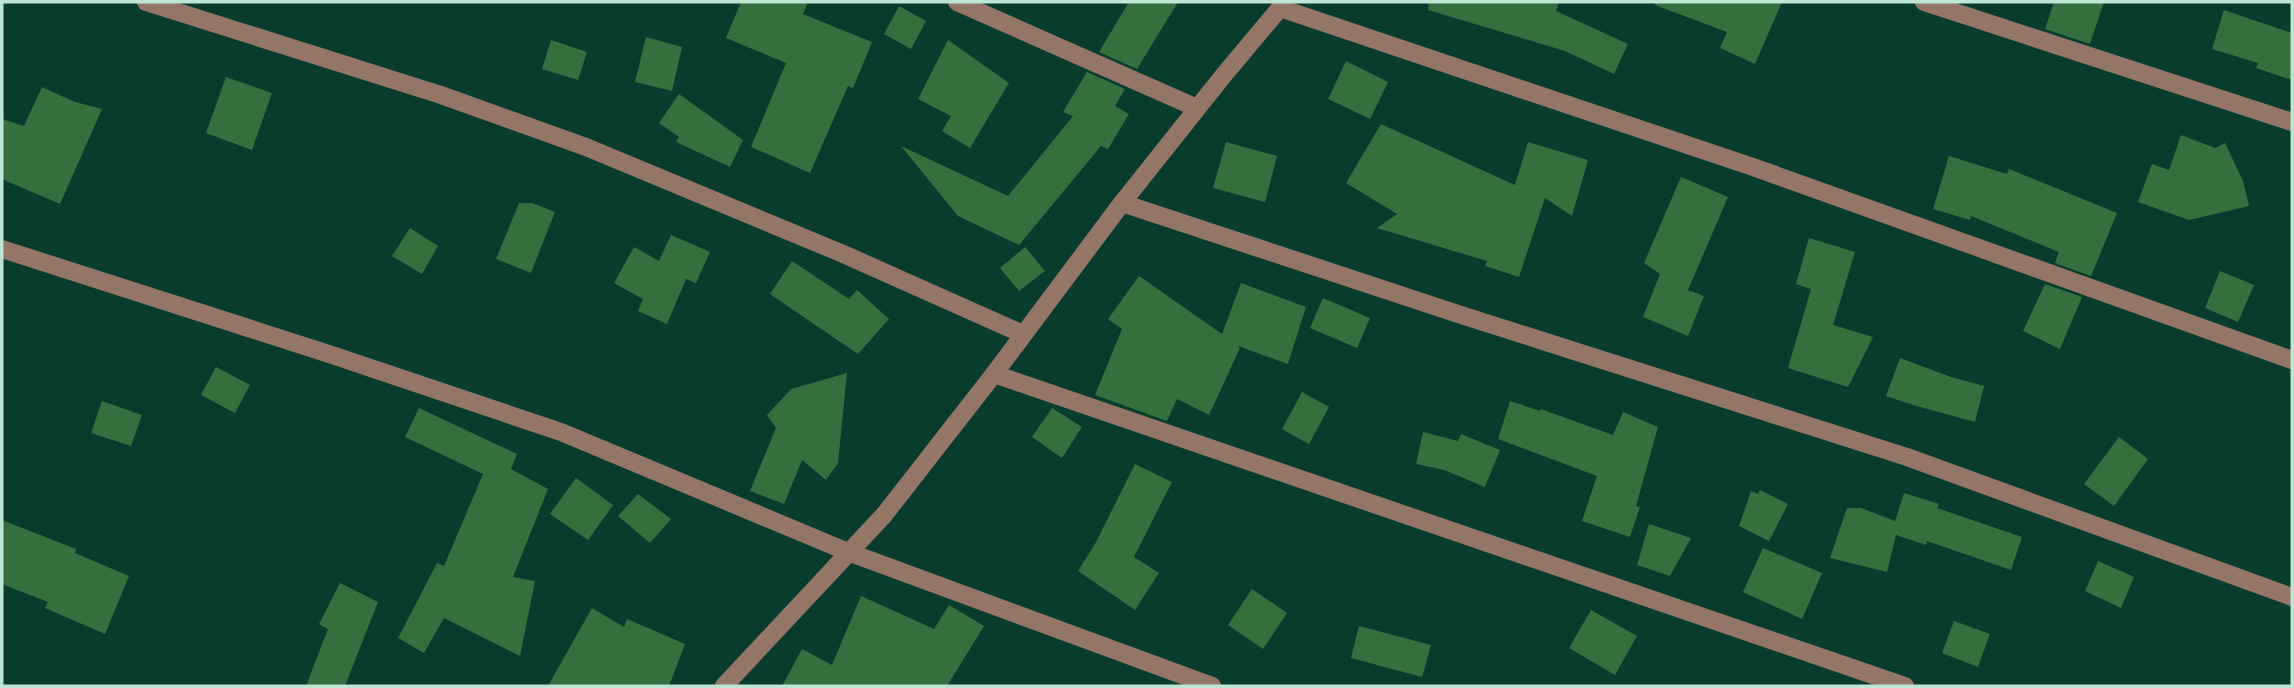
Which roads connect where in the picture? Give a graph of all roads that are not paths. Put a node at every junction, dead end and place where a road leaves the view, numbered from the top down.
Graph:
1 (146, 2) edge
2 (957, 2) edge
3 (1924, 2) edge
4 (1283, 5) edge
5 (1197, 108) junction
6 (2292, 122) edge
7 (1122, 203) junction
8 (2, 249) edge
9 (1023, 334) junction
10 (2292, 360) edge
11 (994, 374) junction
12 (848, 552) junction
13 (2292, 597) edge
14 (724, 686) edge
15 (1212, 686) edge
16 (1905, 686) edge

1 - 9 street
2 - 5 street
3 - 6 street
4 - 5 street
4 - 10 street
5 - 7 street
7 - 9 street
7 - 13 street
8 - 12 street
9 - 11 street
11 - 12 street
11 - 16 street
12 - 14 street
12 - 15 street

